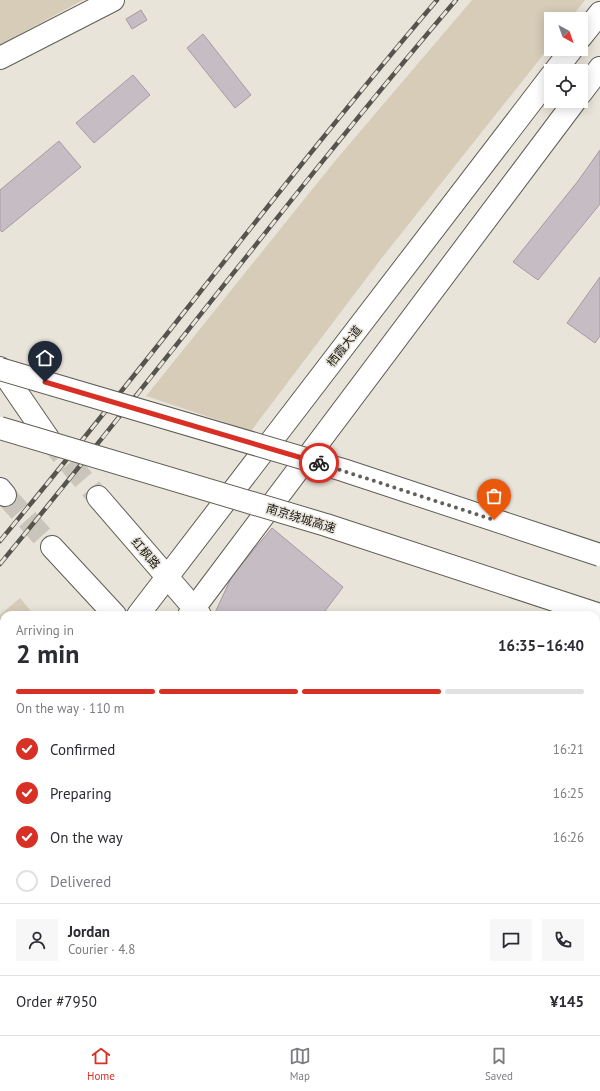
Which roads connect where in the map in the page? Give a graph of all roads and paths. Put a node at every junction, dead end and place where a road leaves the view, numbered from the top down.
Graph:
1 (113, 0) edge
2 (600, 13) edge
3 (588, 28) edge
4 (567, 56) edge
5 (0, 58) edge
6 (560, 64) edge
7 (600, 68) edge
8 (588, 84) edge
9 (544, 85) edge
10 (570, 108) edge
11 (0, 368) edge
12 (0, 428) edge
13 (48, 438) tunnel mouth
14 (98, 497) tunnel mouth
15 (52, 547) tunnel mouth
16 (600, 555) edge
17 (166, 577) junction
18 (111, 611) edge
19 (141, 611) edge
20 (192, 611) edge
21 (195, 611) edge
22 (588, 611) edge

1 - 5 main road
2 - 3 main road
4 - 6 main road
7 - 8 main road
9 - 17 main road, 栖霞大道
10 - 21 main road
11 - 13 main road
11 - 16 main road, bridge
12 - 22 main road, 南京绕城高速, bridge
14 - 17 main road, 红枫路
15 - 18 main road
17 - 19 main road, 栖霞大道
17 - 20 main road, 红枫路

